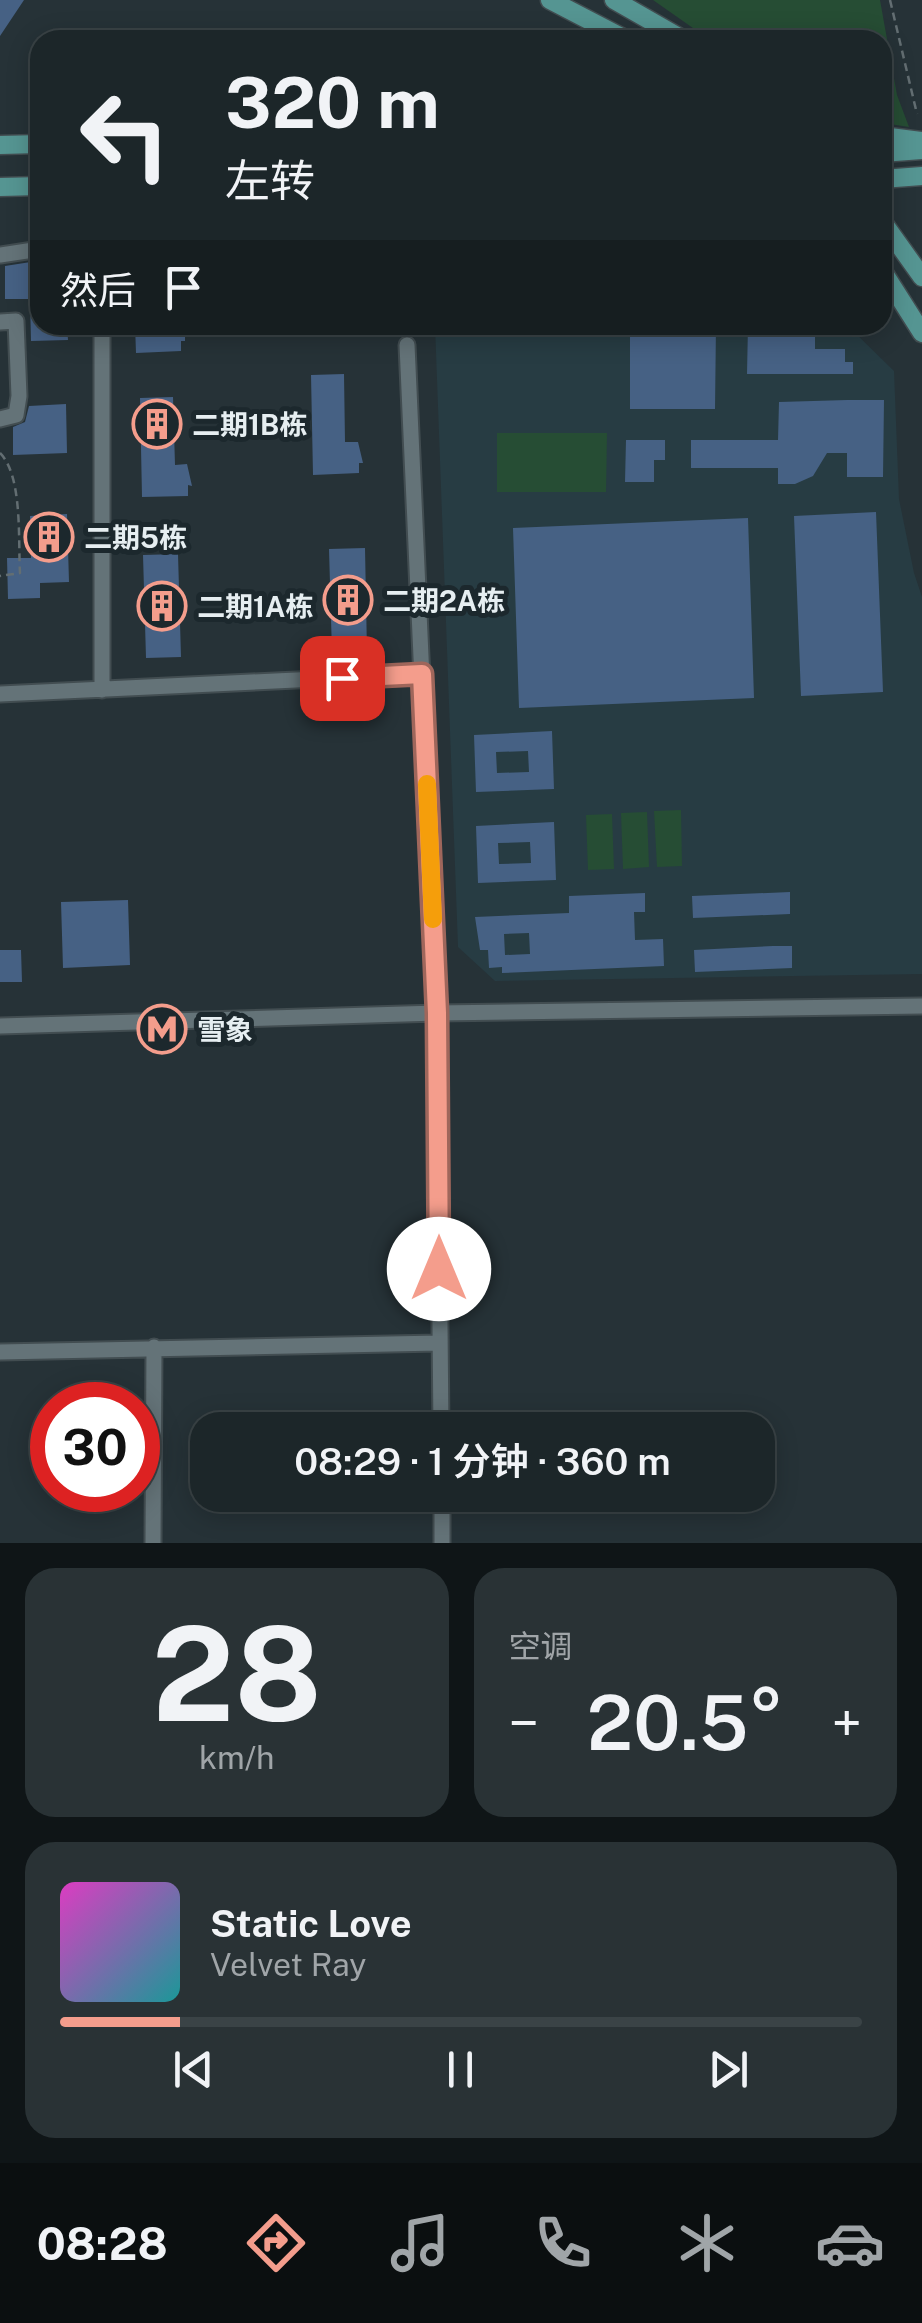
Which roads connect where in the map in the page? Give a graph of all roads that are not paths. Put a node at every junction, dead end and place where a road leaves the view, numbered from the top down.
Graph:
1 (550, 0) edge
2 (614, 0) edge
3 (584, 17) junction
4 (598, 30) edge
5 (608, 30) edge
6 (666, 30) edge
7 (892, 137) edge
8 (922, 141) edge
9 (30, 143) edge
10 (0, 145) edge
11 (922, 150) edge
12 (892, 153) edge
13 (922, 176) edge
14 (892, 178) edge
15 (30, 186) edge
16 (0, 187) edge
17 (892, 235) edge
18 (30, 250) edge
19 (0, 255) edge
20 (922, 277) edge
21 (892, 284) edge
22 (0, 322) edge
23 (922, 333) edge
24 (102, 335) edge
25 (407, 345) dead end
26 (18, 359) junction
27 (0, 360) edge
28 (19, 388) junction
29 (0, 389) edge
30 (0, 418) edge
31 (422, 674) junction
32 (102, 690) junction
33 (0, 694) edge
34 (922, 1006) edge
35 (437, 1013) junction
36 (0, 1026) edge
37 (440, 1342) junction
38 (154, 1347) junction
39 (0, 1352) edge
40 (441, 1412) edge
41 (442, 1512) edge
42 (153, 1543) edge
43 (442, 1543) edge

1 - 3 main road
2 - 6 main road
3 - 4 main road
3 - 5 main road
7 - 8 main road
9 - 10 main road
11 - 12 main road
13 - 14 main road
15 - 16 main road
17 - 20 main road
18 - 19 street
21 - 23 main road
22 - 26 street
24 - 32 street
25 - 31 street
26 - 27 street
26 - 28 street
28 - 29 street
28 - 30 street
31 - 32 street
31 - 35 street
32 - 33 street
34 - 35 street
35 - 36 street
35 - 37 street
37 - 38 street
37 - 40 street
38 - 39 street
38 - 42 street
41 - 43 street

